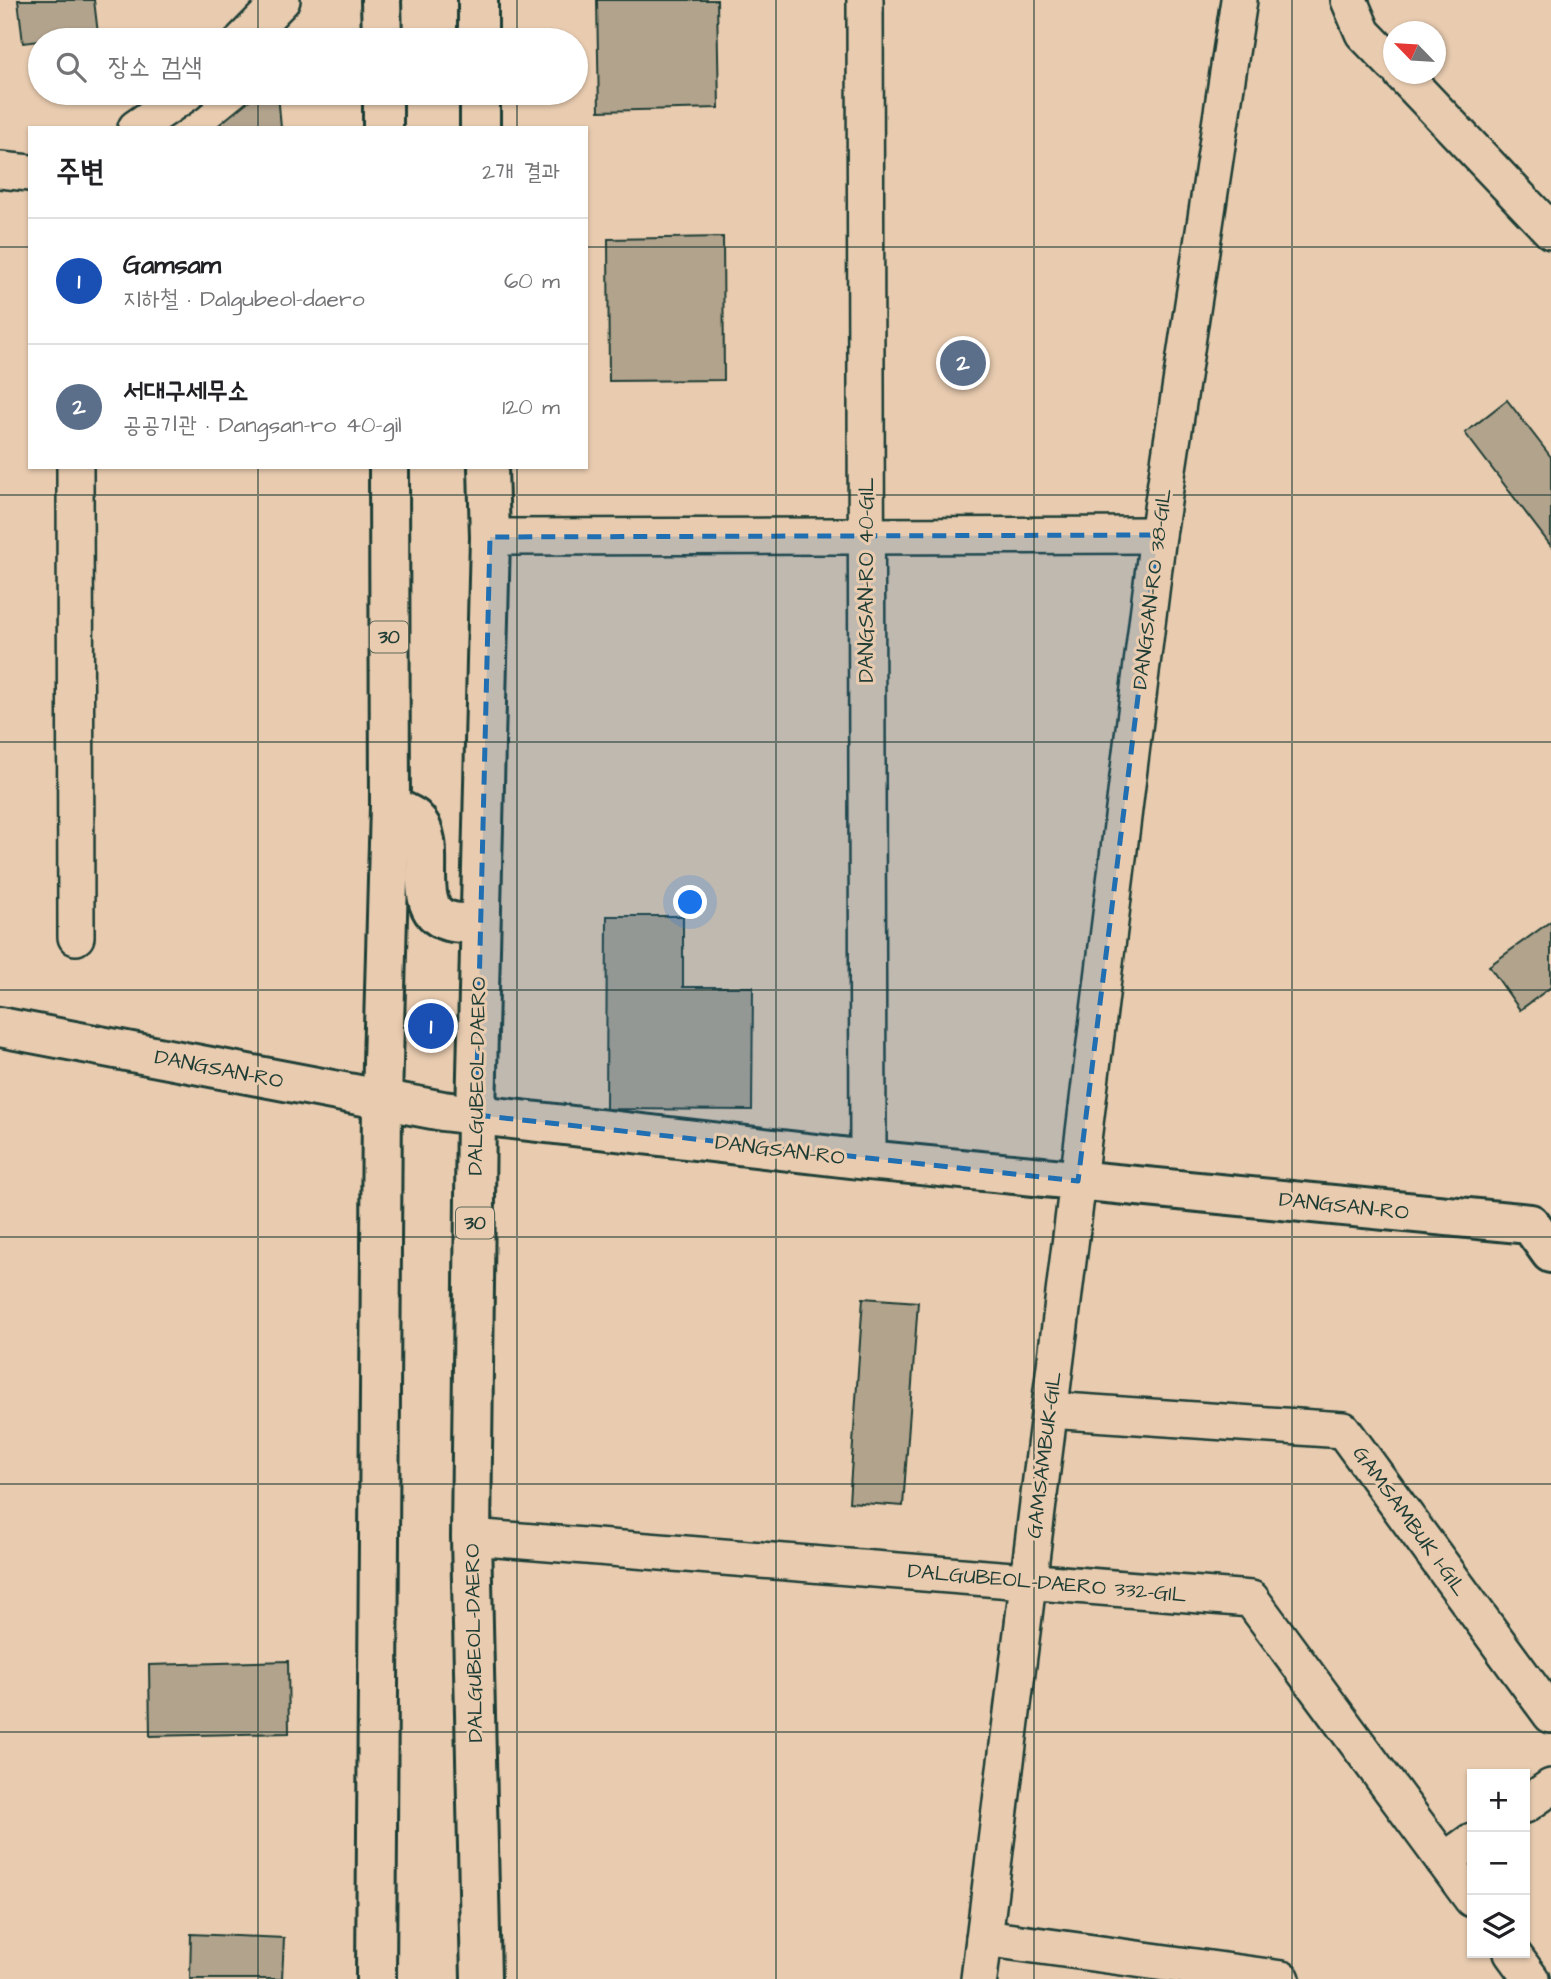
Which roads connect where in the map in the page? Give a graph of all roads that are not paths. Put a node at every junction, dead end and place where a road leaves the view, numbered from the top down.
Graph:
1 (282, 0) edge
2 (381, 0) edge
3 (478, 0) edge
4 (865, 0) edge
5 (1239, 0) edge
6 (1349, 0) edge
7 (255, 28) edge
8 (382, 28) edge
9 (478, 28) edge
10 (1383, 54) edge
11 (1412, 84) edge
12 (170, 105) edge
13 (383, 105) edge
14 (480, 105) edge
15 (139, 126) edge
16 (383, 126) edge
17 (480, 126) edge
18 (0, 170) edge
19 (28, 173) edge
20 (1549, 226) edge
21 (75, 469) edge
22 (389, 469) edge
23 (488, 469) edge
24 (866, 534) junction
25 (1158, 535) junction
26 (490, 537) junction
27 (390, 806) junction
28 (480, 922) junction
29 (76, 937) dead end
30 (0, 1027) edge
31 (382, 1100) junction
32 (476, 1115) junction
33 (868, 1160) junction
34 (1078, 1181) junction
35 (1544, 1229) edge
36 (1049, 1410) junction
37 (471, 1537) junction
38 (1028, 1581) junction
39 (1551, 1715) edge
40 (1551, 1787) edge
41 (1530, 1802) edge
42 (1467, 1845) edge
43 (1444, 1861) junction
44 (1469, 1895) edge
45 (984, 1938) junction
46 (1516, 1958) edge
47 (376, 1979) edge
48 (481, 1979) edge
49 (979, 1979) edge
50 (1282, 1979) edge
51 (1531, 1979) edge

1 - 7 street
2 - 8 main road
3 - 9 main road
4 - 24 street, DANGSAN-RO 40-GIL
5 - 25 street, DANGSAN-RO 38-GIL
6 - 10 street
11 - 20 street
12 - 15 street
13 - 16 main road
14 - 17 main road
18 - 19 street
21 - 29 street
22 - 27 main road, 30
23 - 26 main road, DALGUBEOL-DAERO / 30
24 - 25 street
24 - 26 street
24 - 33 street, DANGSAN-RO 40-GIL
25 - 34 street, DANGSAN-RO 38-GIL
26 - 28 main road, DALGUBEOL-DAERO / 30
27 - 28 main road
27 - 31 main road, 30
28 - 32 main road, DALGUBEOL-DAERO / 30
30 - 31 main road, DANGSAN-RO
31 - 32 main road, DANGSAN-RO
31 - 47 main road, 30
32 - 33 main road, DANGSAN-RO
32 - 37 main road, DALGUBEOL-DAERO / 30
33 - 34 main road, DANGSAN-RO
34 - 35 main road, DANGSAN-RO
34 - 36 street, GAMSAMBUK-GIL
36 - 38 street, GAMSAMBUK-GIL
36 - 39 street, GAMSAMBUK 1-GIL
37 - 38 street, DALGUBEOL-DAERO 332-GIL
37 - 48 main road, DALGUBEOL-DAERO / 30
38 - 43 street, DALGUBEOL-DAERO 332-GIL
38 - 45 street, GAMSAMBUK-GIL
40 - 41 street
42 - 43 street
43 - 44 street, DALGUBEOL-DAERO 332-GIL
45 - 49 street, GAMSAMBUK-GIL
45 - 50 street
46 - 51 street

